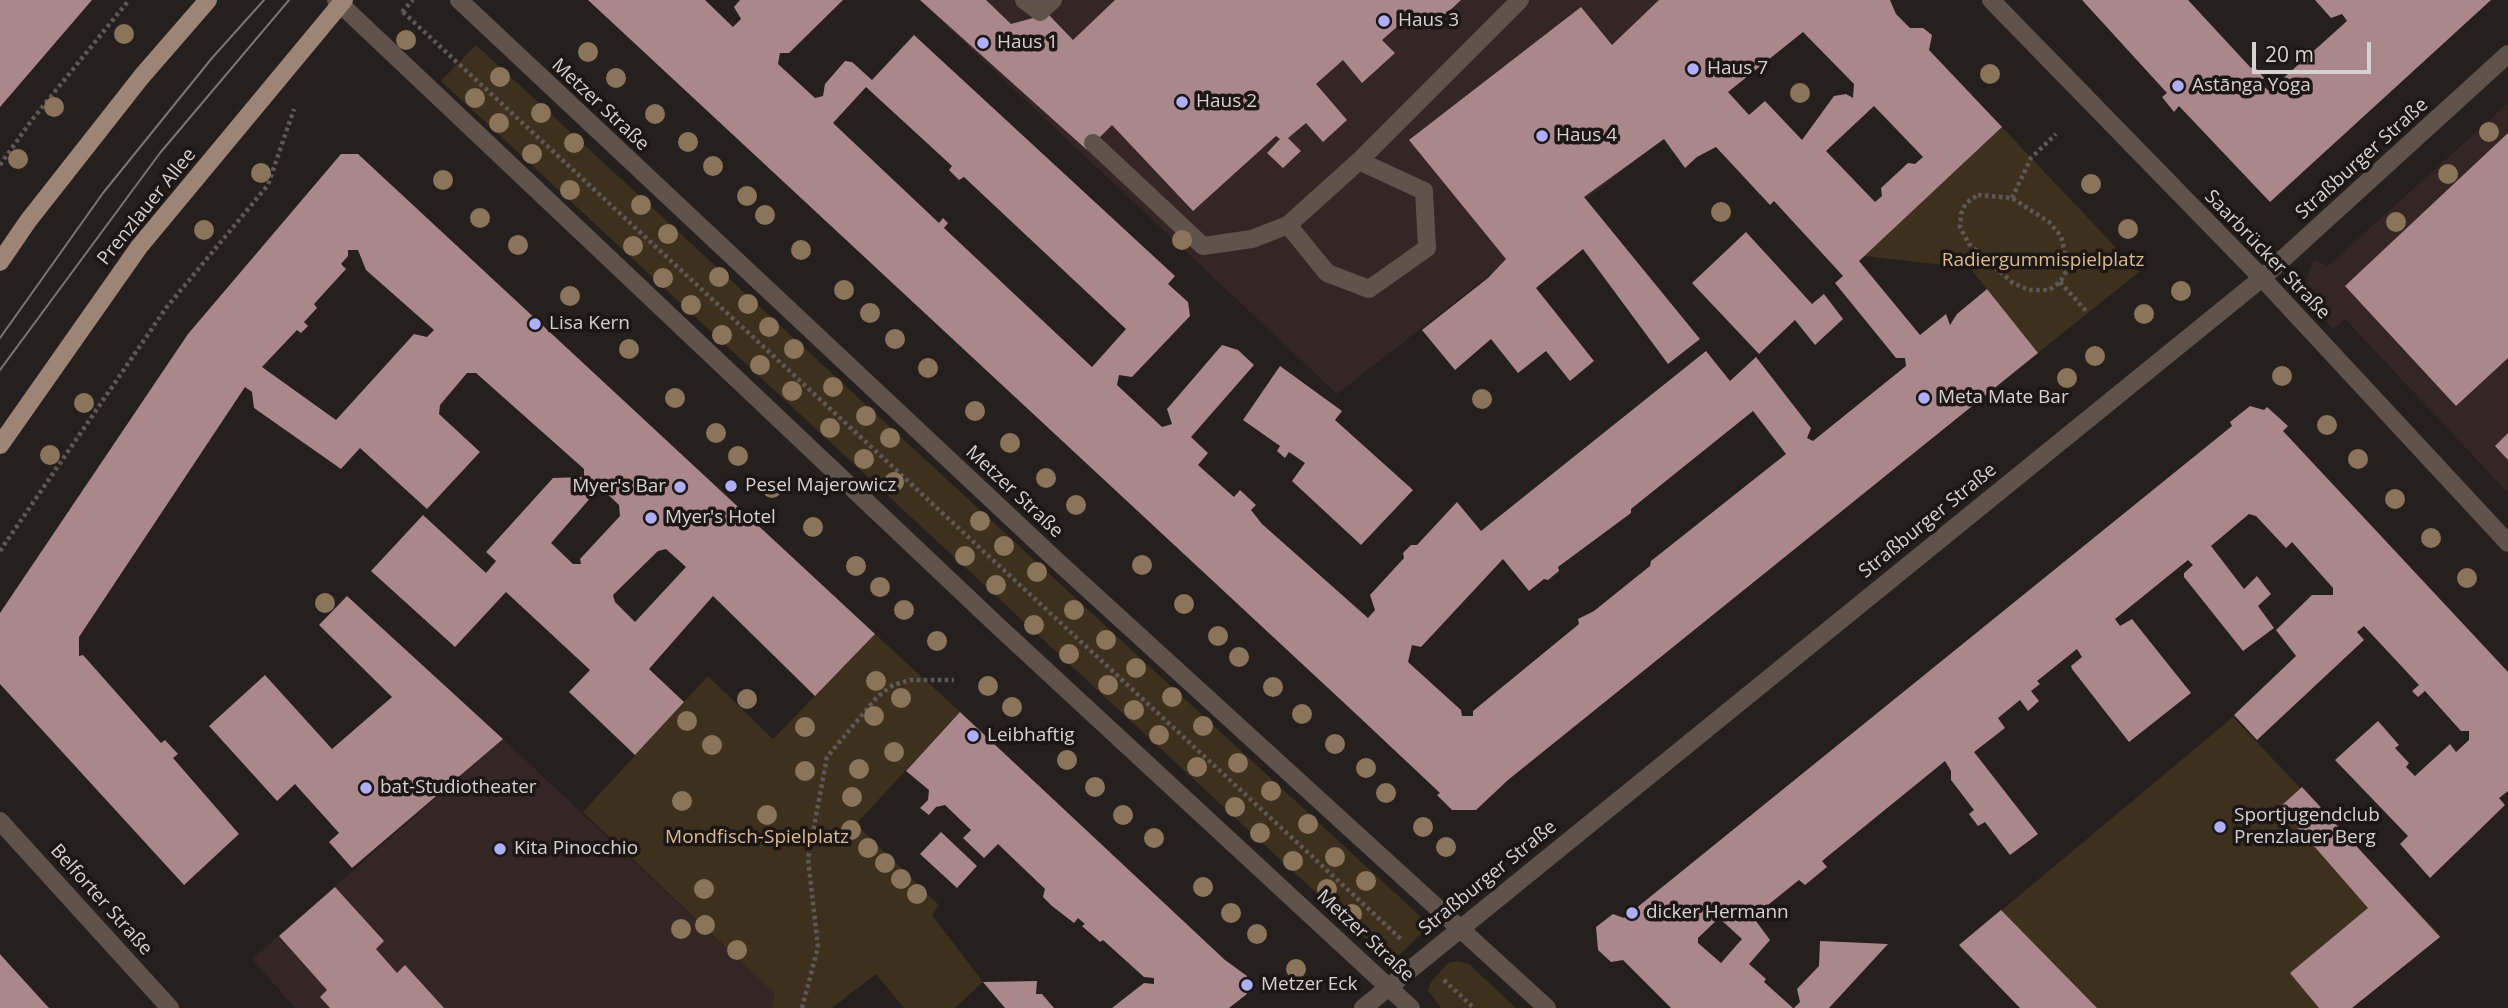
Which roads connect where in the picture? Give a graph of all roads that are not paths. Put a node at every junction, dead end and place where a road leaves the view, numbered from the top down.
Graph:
1 (208, 0) edge
2 (459, 0) edge
3 (1024, 0) edge
4 (1053, 0) edge
5 (1521, 0) edge
6 (1991, 0) edge
7 (340, 2) edge
8 (2508, 54) edge
9 (1093, 143) dead end
10 (1359, 161) junction
11 (1288, 225) junction
12 (0, 262) edge
13 (2262, 278) junction
14 (0, 446) edge
15 (2508, 543) edge
16 (0, 821) edge
17 (1460, 927) junction
18 (1389, 987) junction
19 (170, 1008) edge
20 (1363, 1008) edge
21 (1411, 1008) edge
22 (1547, 1008) edge

1 - 12 main road
2 - 17 street, Metzer Straße
3 - 4 street
5 - 10 street
6 - 13 street, Saarbrücker Straße
7 - 14 main road, Prenzlauer Allee
7 - 18 street, Metzer Straße
8 - 13 street, Straßburger Straße
9 - 11 street
10 - 11 street
10 - 11 street
13 - 15 street, Saarbrücker Straße
13 - 17 street, Straßburger Straße
16 - 19 street, Belforter Straße
17 - 18 street, Straßburger Straße
17 - 22 street, Metzer Straße
18 - 20 street, Straßburger Straße
18 - 21 street, Metzer Straße

